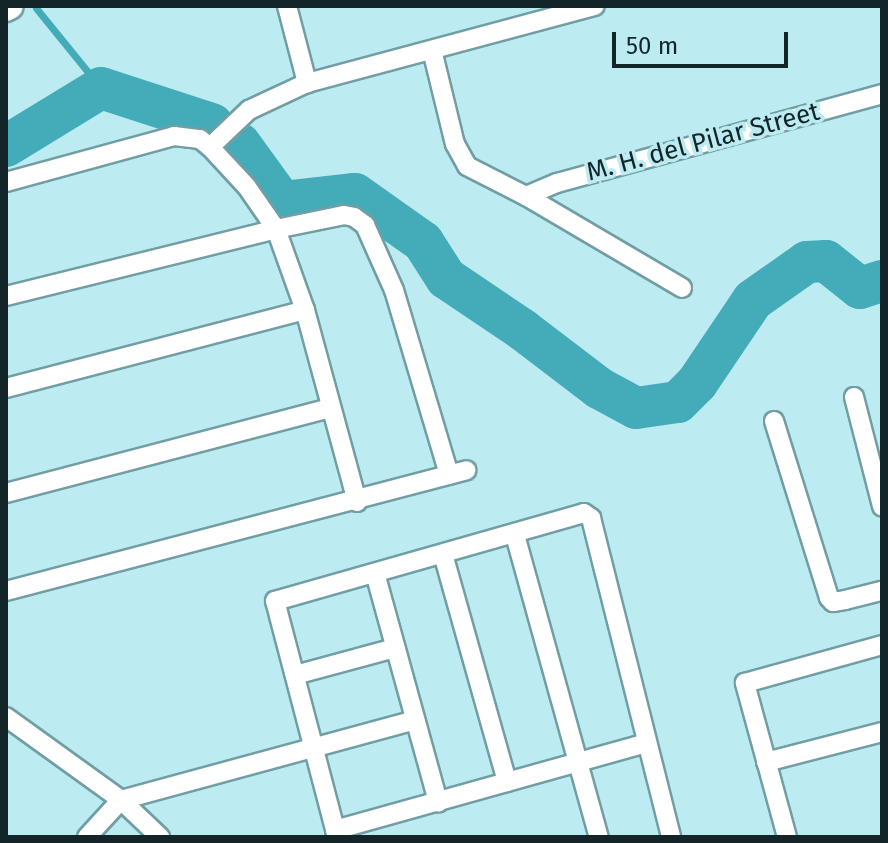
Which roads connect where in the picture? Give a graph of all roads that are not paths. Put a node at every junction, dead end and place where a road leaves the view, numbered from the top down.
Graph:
1 (287, 6) edge
2 (595, 6) edge
3 (432, 50) junction
4 (307, 83) junction
5 (882, 94) edge
6 (210, 147) junction
7 (6, 182) edge
8 (526, 196) junction
9 (276, 229) junction
10 (682, 288) dead end
11 (6, 296) edge
12 (305, 310) junction
13 (6, 388) edge
14 (854, 397) dead end
15 (331, 408) junction
16 (774, 421) dead end
17 (6, 493) edge
18 (357, 502) junction
19 (882, 506) edge
20 (515, 535) junction
21 (443, 554) junction
22 (375, 573) junction
23 (6, 591) edge
24 (882, 591) edge
25 (882, 645) edge
26 (395, 648) junction
27 (295, 675) junction
28 (6, 717) edge
29 (415, 720) junction
30 (882, 732) edge
31 (647, 743) junction
32 (314, 748) junction
33 (578, 762) junction
34 (766, 762) junction
35 (507, 782) junction
36 (121, 800) junction
37 (438, 802) junction
38 (336, 834) edge
39 (596, 836) edge
40 (87, 837) edge
41 (160, 837) edge
42 (671, 837) edge
43 (787, 837) edge

1 - 4 street
2 - 3 street
3 - 4 street
3 - 8 street
4 - 6 street
5 - 8 street, M. H. del Pilar Street
6 - 7 street
6 - 9 street
8 - 10 street
9 - 11 street
9 - 12 street
9 - 18 street
12 - 13 street
12 - 15 street
14 - 19 street
15 - 17 street
15 - 18 street
16 - 24 street
18 - 23 street
20 - 21 street
20 - 31 street
20 - 33 street
21 - 22 street
21 - 35 street
22 - 26 street
22 - 27 street
25 - 34 street
26 - 27 street
26 - 29 street
27 - 32 street
28 - 36 street
29 - 32 street
29 - 37 street
30 - 34 street
31 - 33 street
31 - 42 street
32 - 36 street
32 - 38 street
33 - 35 street
33 - 39 street
34 - 43 street
35 - 37 street
36 - 40 street
36 - 41 street
37 - 38 street

